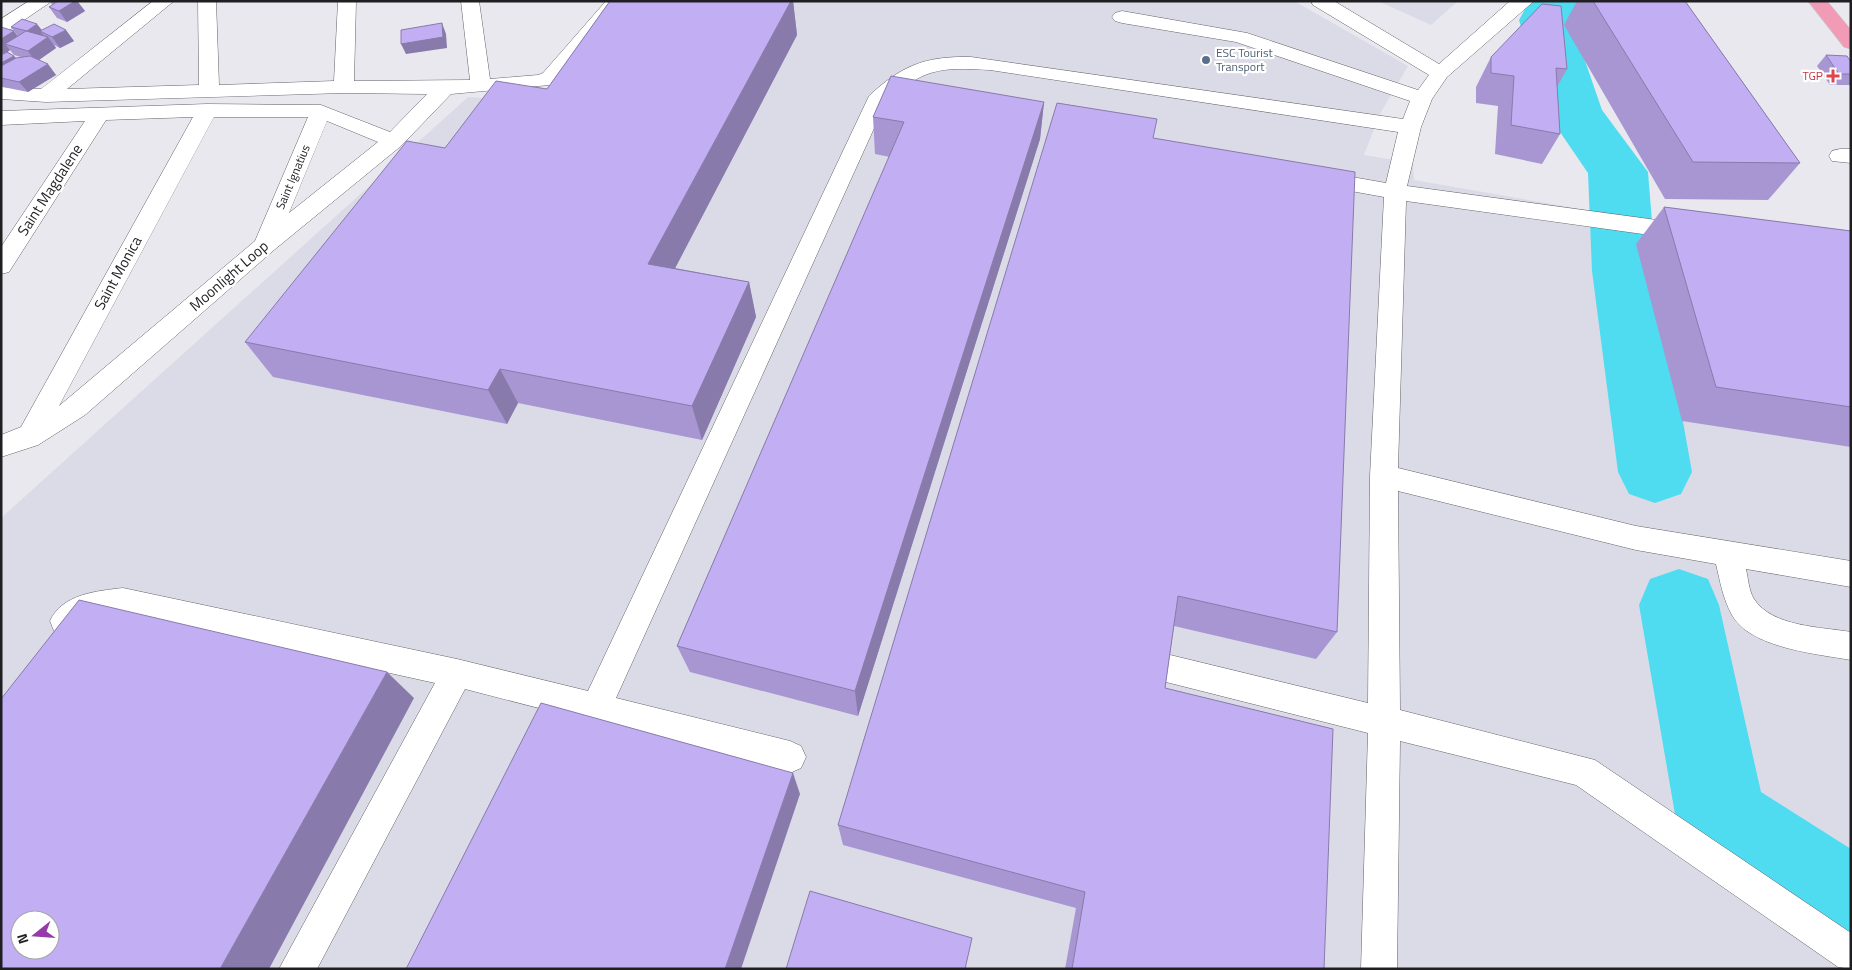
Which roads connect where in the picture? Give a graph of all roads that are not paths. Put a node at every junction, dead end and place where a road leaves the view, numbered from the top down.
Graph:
1 (43, 1) edge
2 (165, 1) edge
3 (207, 1) edge
4 (347, 1) edge
5 (470, 1) edge
6 (1320, 1) edge
7 (1817, 1) edge
8 (1519, 2) edge
9 (608, 4) edge
10 (1122, 17) dead end
11 (1, 27) edge
12 (1851, 43) edge
13 (1440, 73) junction
14 (481, 86) junction
15 (344, 87) junction
16 (445, 88) junction
17 (1, 93) edge
18 (46, 96) junction
19 (1422, 98) junction
20 (208, 100) junction
21 (321, 111) junction
22 (100, 114) junction
23 (1, 118) edge
24 (1410, 128) junction
25 (393, 141) junction
26 (1299, 175) edge
27 (1395, 192) junction
28 (1702, 234) edge
29 (266, 244) junction
30 (1, 266) edge
31 (29, 437) junction
32 (1, 446) edge
33 (1384, 476) junction
34 (1728, 554) junction
35 (1851, 574) edge
36 (48, 645) edge
37 (1851, 646) edge
38 (1166, 668) edge
39 (457, 673) junction
40 (596, 708) junction
41 (1384, 722) junction
42 (790, 757) dead end
43 (1851, 954) edge
44 (297, 969) edge
45 (1379, 969) edge

1 - 11 street
2 - 18 street
3 - 20 street
4 - 15 street
5 - 14 street
6 - 13 street
7 - 12 main road
8 - 13 street
9 - 14 street
10 - 19 street
13 - 19 street
14 - 16 street
15 - 16 street
15 - 20 street
16 - 25 street, Moonlight Loop
17 - 18 street
18 - 20 street
19 - 24 street
20 - 21 street
20 - 22 street
20 - 31 street, Saint Monica
21 - 25 street
21 - 29 street, Saint Ignatius
22 - 23 street
22 - 30 street, Saint Magdalene
24 - 27 street
24 - 40 street
25 - 29 street, Moonlight Loop
26 - 27 street
27 - 28 street
27 - 33 street
29 - 31 street, Moonlight Loop
31 - 32 street, Moonlight Loop
33 - 34 street
33 - 41 street
34 - 35 street
34 - 37 street
36 - 39 street
38 - 41 street
39 - 40 street
39 - 44 street
40 - 42 street
41 - 43 street
41 - 45 street

